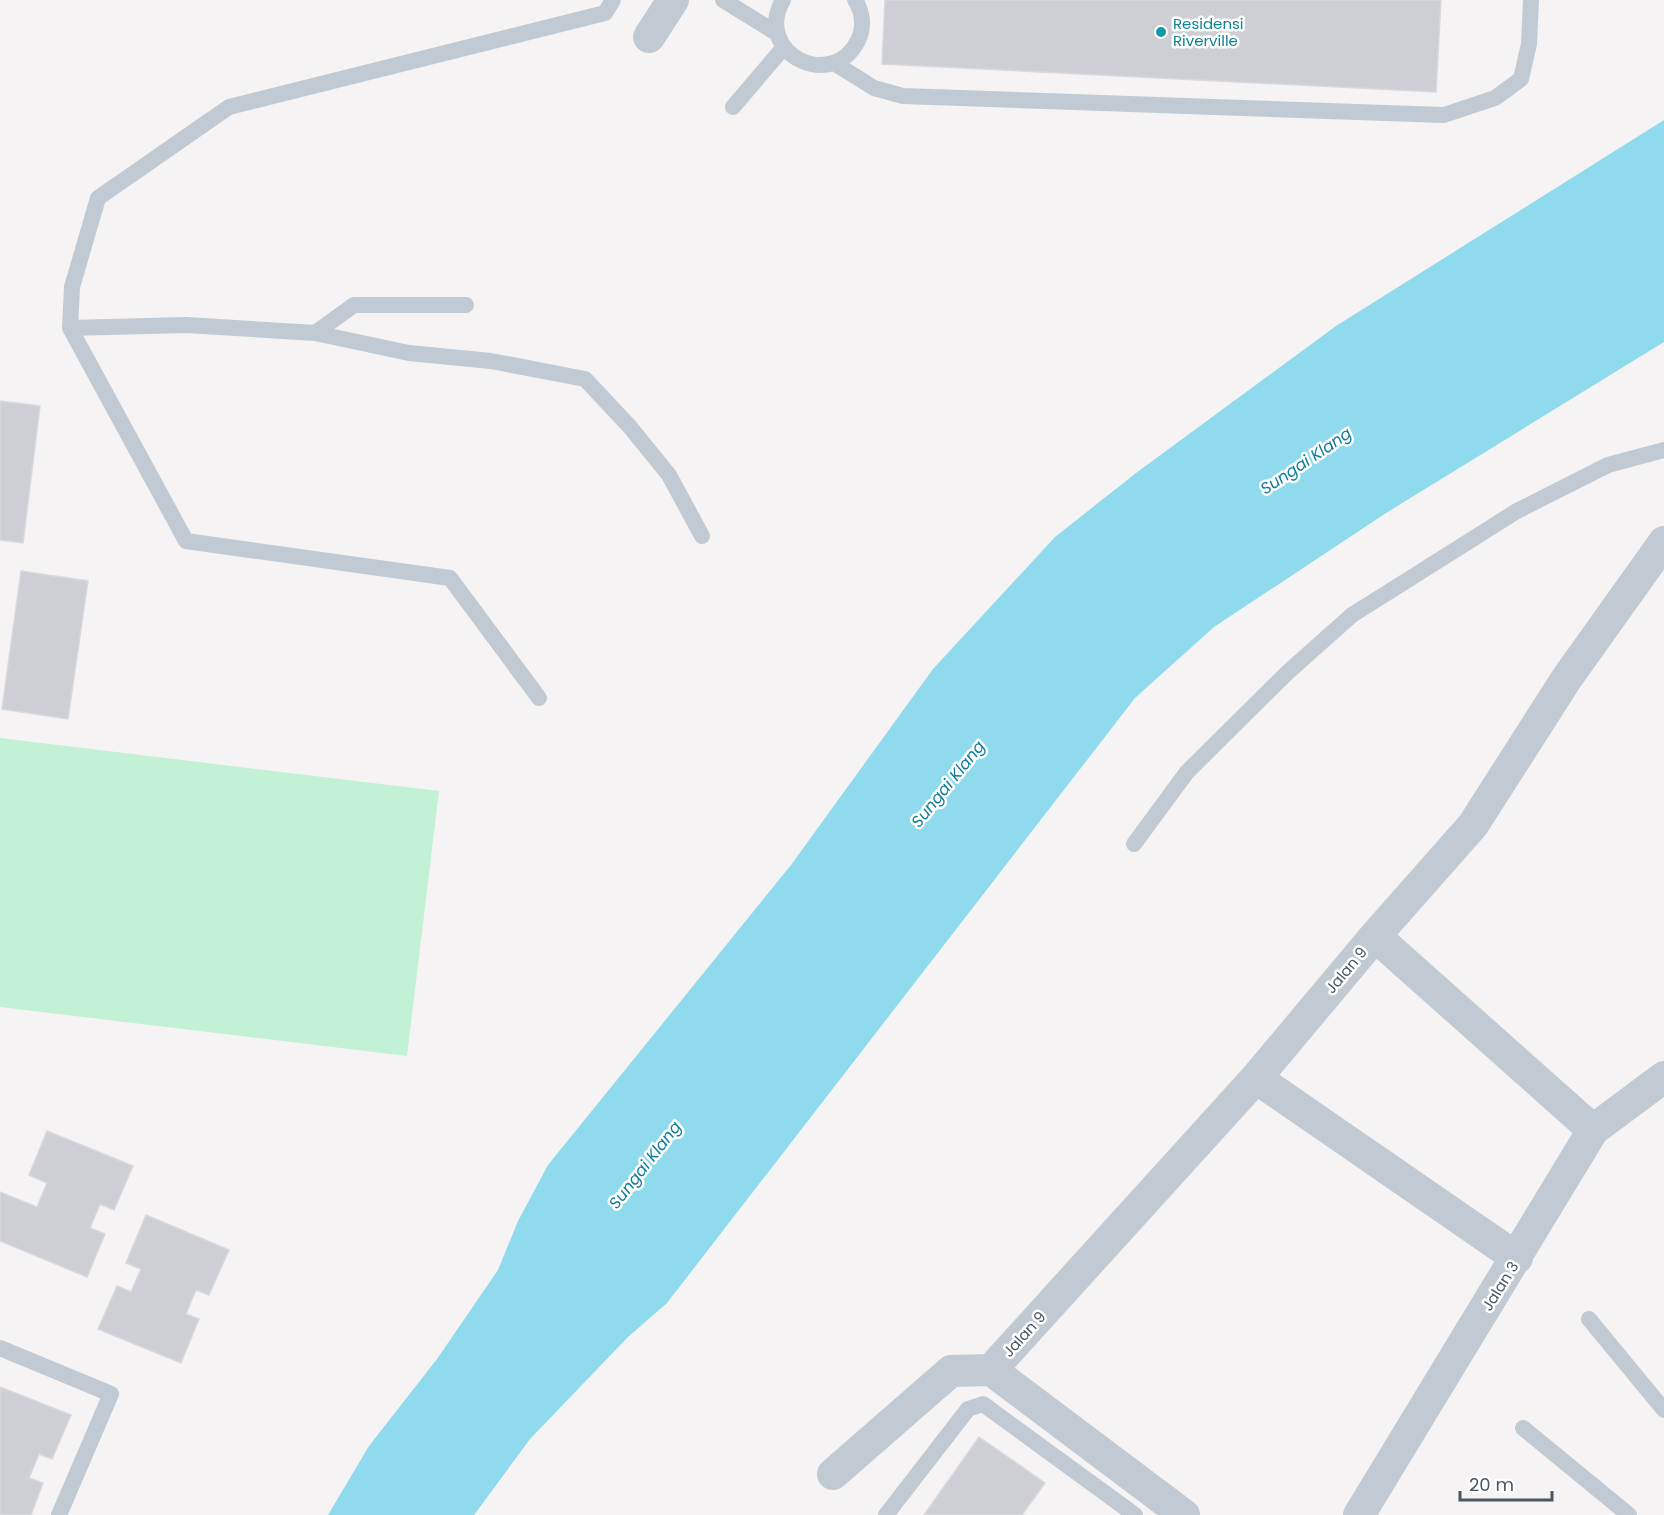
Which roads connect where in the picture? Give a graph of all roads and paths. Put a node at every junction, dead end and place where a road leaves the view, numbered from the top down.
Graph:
1 (613, 0) edge
2 (673, 0) edge
3 (723, 0) edge
4 (783, 0) edge
5 (855, 0) edge
6 (1530, 0) edge
7 (649, 37) dead end
8 (781, 41) junction
9 (834, 63) junction
10 (733, 107) dead end
11 (466, 304) dead end
12 (70, 328) junction
13 (315, 333) junction
14 (1664, 450) edge
15 (702, 536) dead end
16 (1664, 542) edge
17 (539, 698) dead end
18 (1134, 844) dead end
19 (1375, 936) junction
20 (1664, 1077) edge
21 (1256, 1078) junction
22 (1593, 1130) junction
23 (1517, 1258) junction
24 (1589, 1319) dead end
25 (0, 1348) edge
26 (991, 1370) junction
27 (1664, 1410) edge
28 (1523, 1428) dead end
29 (832, 1474) dead end
30 (58, 1515) edge
31 (886, 1515) edge
32 (1136, 1515) edge
33 (1184, 1515) edge
34 (1359, 1515) edge
35 (1629, 1515) edge

1 - 12 lane
2 - 7 street
3 - 8 lane
4 - 8 lane
5 - 9 lane
6 - 9 lane
8 - 9 lane
8 - 10 lane
11 - 13 lane
12 - 13 lane
12 - 17 lane
13 - 15 lane
14 - 18 lane
16 - 19 street, Jalan 9
19 - 21 street, Jalan 9
19 - 22 street
20 - 22 street, Jalan 3
21 - 23 street
21 - 26 street, Jalan 9
22 - 23 street, Jalan 3
23 - 34 street, Jalan 3
24 - 27 lane
25 - 30 lane
26 - 29 street
26 - 33 street
28 - 35 lane
31 - 32 lane

